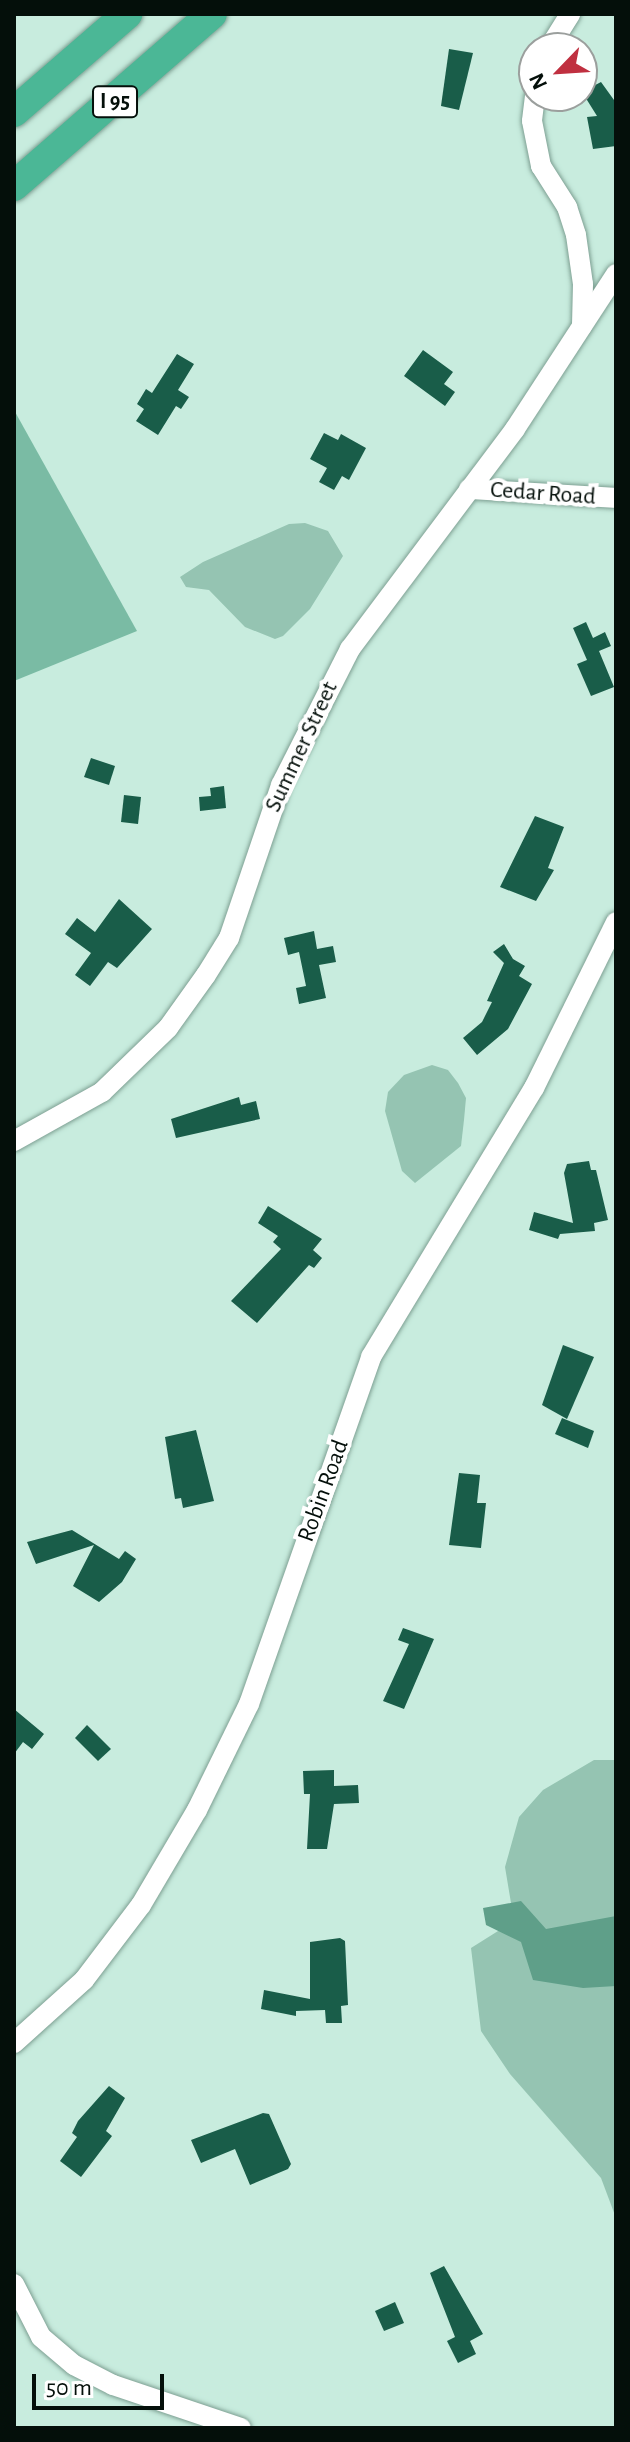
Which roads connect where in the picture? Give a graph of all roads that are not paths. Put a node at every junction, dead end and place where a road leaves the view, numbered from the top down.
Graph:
1 (127, 14) edge
2 (212, 14) edge
3 (570, 14) edge
4 (559, 32) edge
5 (14, 112) edge
6 (533, 112) edge
7 (14, 186) edge
8 (616, 274) edge
9 (582, 327) junction
10 (469, 489) junction
11 (616, 498) edge
12 (616, 922) edge
13 (14, 1141) edge
14 (14, 2043) edge
15 (14, 2284) edge
16 (241, 2428) edge

1 - 5 highway, I 95
2 - 7 highway, I 95
3 - 4 street
6 - 9 street
8 - 9 street, Summer Street
9 - 10 street, Summer Street
10 - 11 street, Cedar Road
10 - 13 street, Summer Street
12 - 14 street, Robin Road
15 - 16 street

